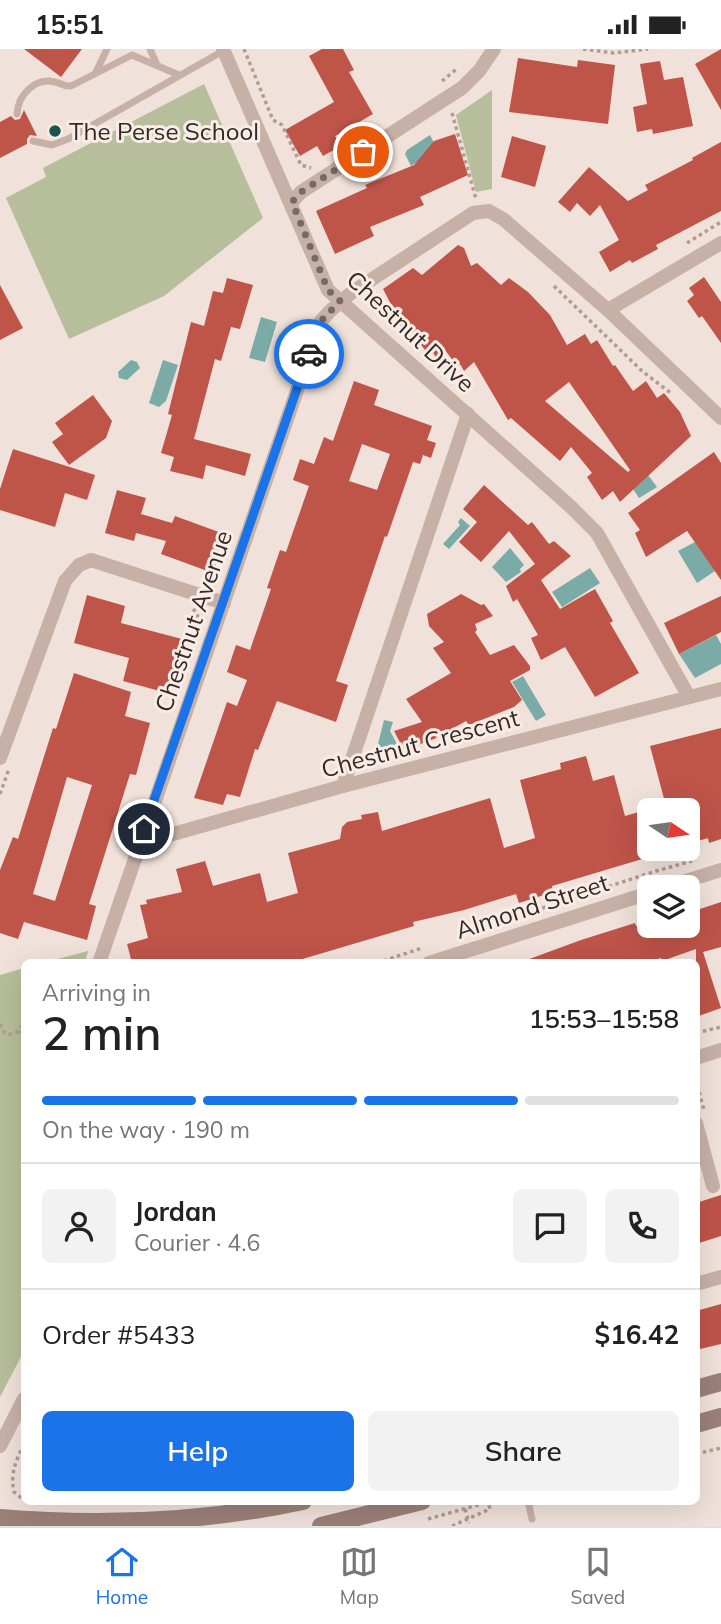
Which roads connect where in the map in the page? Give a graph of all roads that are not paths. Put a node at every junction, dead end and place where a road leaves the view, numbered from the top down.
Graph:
1 (107, 49) edge
2 (150, 49) edge
3 (494, 49) edge
4 (223, 50) edge
5 (157, 65) junction
6 (96, 73) junction
7 (179, 75) junction
8 (17, 114) dead end
9 (33, 141) dead end
10 (292, 202) junction
11 (721, 243) edge
12 (340, 301) junction
13 (608, 310) junction
14 (468, 414) junction
15 (721, 418) edge
16 (224, 603) junction
17 (721, 689) edge
18 (689, 697) junction
19 (7, 758) edge
20 (342, 786) junction
21 (135, 853) junction
22 (721, 870) edge
23 (700, 877) edge
24 (637, 897) edge
25 (100, 959) edge
26 (442, 959) edge
27 (721, 1050) edge
28 (700, 1057) edge
29 (700, 1138) edge
30 (713, 1186) dead end
31 (721, 1277) edge
32 (700, 1283) edge
33 (721, 1382) edge
34 (700, 1388) edge
35 (21, 1405) edge
36 (721, 1417) edge
37 (700, 1423) edge
38 (0, 1446) edge
39 (276, 1505) edge
40 (406, 1505) edge
41 (529, 1505) edge
42 (0, 1518) edge
43 (532, 1519) dead end
44 (321, 1526) edge

1 - 6 lane
2 - 5 lane
3 - 10 street
4 - 7 lane
4 - 10 street, Chestnut Drive
5 - 6 lane
5 - 7 lane
6 - 8 lane
7 - 9 lane
10 - 12 street, Chestnut Drive
11 - 13 street
12 - 13 street
12 - 14 street, Chestnut Drive
12 - 16 street, Chestnut Avenue
13 - 15 street
14 - 18 street, Chestnut Drive
14 - 20 street, Chestnut Drive
16 - 19 street
16 - 21 street, Chestnut Avenue
17 - 18 street, Chestnut Crescent
18 - 20 street, Chestnut Crescent
20 - 21 street, Chestnut Crescent
21 - 25 street, Chestnut Avenue
22 - 23 street
24 - 26 street, Almond Street
27 - 28 street
29 - 30 street
31 - 32 street
33 - 34 main road
35 - 38 street
36 - 37 main road
39 - 42 main road
40 - 44 main road
41 - 43 lane

